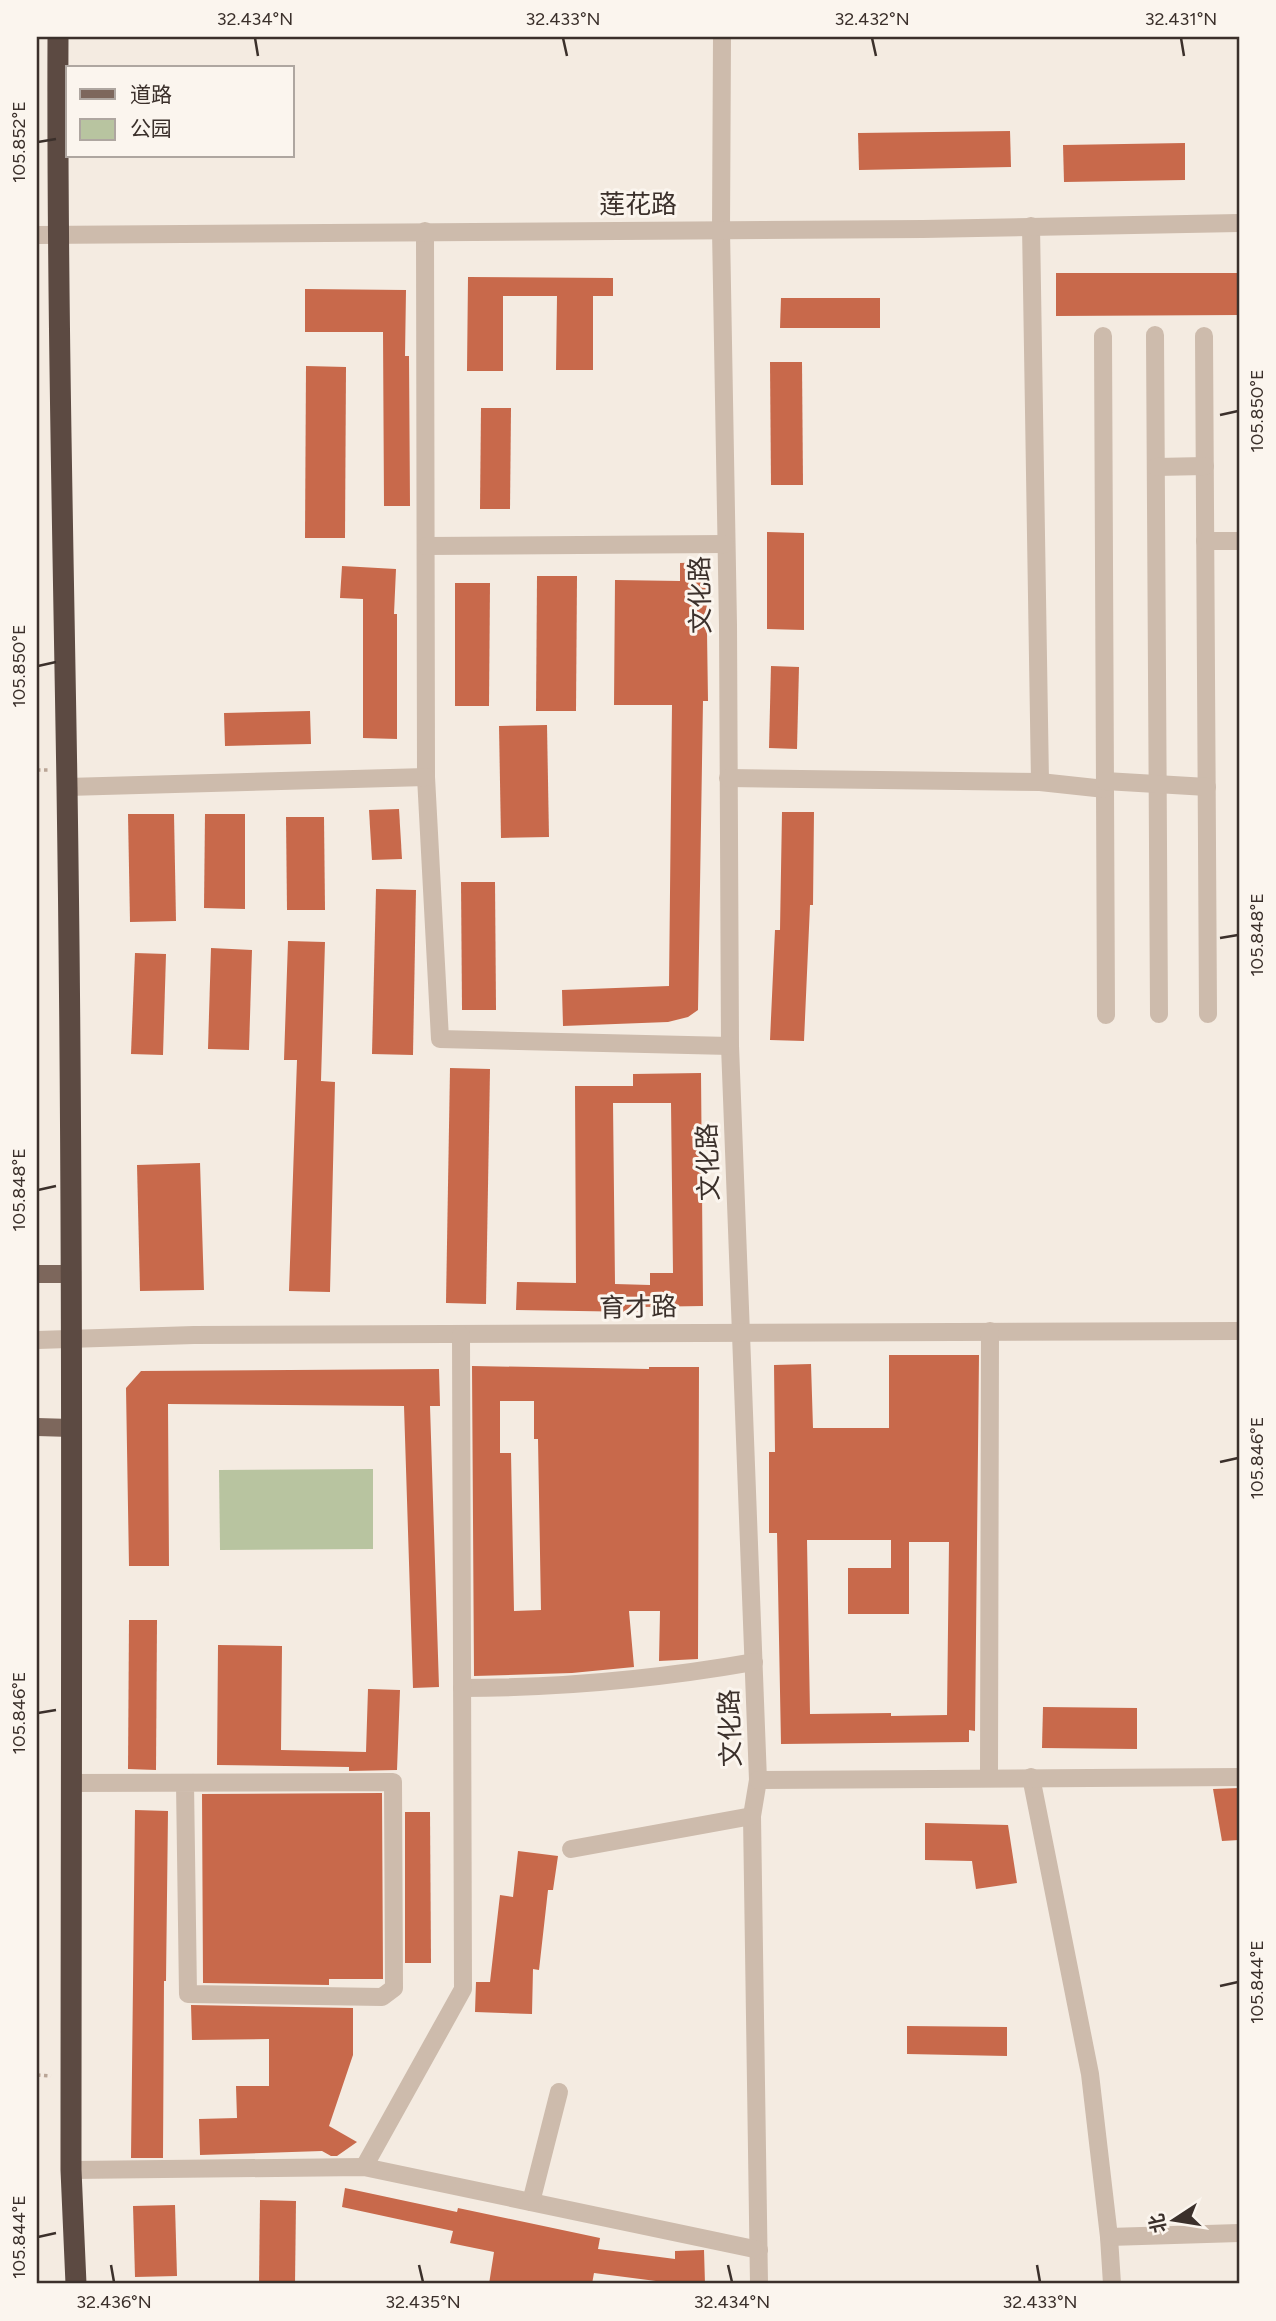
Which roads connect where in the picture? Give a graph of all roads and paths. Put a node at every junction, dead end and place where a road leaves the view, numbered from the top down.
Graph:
1 (58, 37) edge
2 (722, 37) edge
3 (1239, 223) edge
4 (1031, 226) junction
5 (721, 230) junction
6 (425, 231) junction
7 (47, 234) edge
8 (1155, 335) dead end
9 (1204, 335) dead end
10 (1102, 336) dead end
11 (1205, 466) junction
12 (1156, 467) junction
13 (1205, 541) junction
14 (1239, 541) edge
15 (725, 544) junction
16 (426, 546) junction
17 (426, 778) junction
18 (728, 778) junction
19 (1040, 782) junction
20 (1105, 785) junction
21 (1158, 785) junction
22 (67, 787) junction
23 (1207, 787) junction
24 (1159, 1014) dead end
25 (1208, 1014) dead end
26 (1106, 1015) dead end
27 (730, 1046) junction
28 (37, 1274) edge
29 (71, 1274) junction
30 (990, 1331) junction
31 (1239, 1331) edge
32 (742, 1332) junction
33 (461, 1335) junction
34 (71, 1337) junction
35 (37, 1340) edge
36 (37, 1427) edge
37 (71, 1428) junction
38 (754, 1662) junction
39 (462, 1688) junction
40 (989, 1777) junction
41 (1031, 1777) junction
42 (1239, 1777) edge
43 (758, 1780) junction
44 (71, 1783) junction
45 (185, 1783) junction
46 (752, 1816) junction
47 (571, 1849) dead end
48 (559, 2092) dead end
49 (364, 2167) junction
50 (71, 2170) junction
51 (531, 2202) junction
52 (1239, 2233) edge
53 (1109, 2237) junction
54 (759, 2250) junction
55 (76, 2284) edge
56 (759, 2284) edge
57 (1112, 2284) edge

1 - 7 highway
2 - 5 street, 文化路
3 - 4 street, 莲花路
4 - 5 street, 莲花路
4 - 19 street
5 - 6 street, 莲花路
5 - 15 street, 文化路
6 - 7 street, 莲花路
6 - 16 street
7 - 22 highway
8 - 12 street
9 - 11 street
10 - 20 street
11 - 12 street
11 - 13 street
12 - 21 street
13 - 14 street
13 - 23 street
15 - 16 street
15 - 18 street, 文化路
16 - 17 street
17 - 22 street
17 - 27 street
18 - 19 street
18 - 27 street, 文化路
19 - 20 street
20 - 21 street
20 - 26 street
21 - 23 street
21 - 24 street
22 - 29 highway
23 - 25 street
27 - 32 street, 文化路
28 - 29 main road
29 - 34 highway
30 - 31 street, 育才路
30 - 32 street, 育才路
30 - 40 street
32 - 33 street, 育才路
32 - 38 street, 文化路
33 - 34 street, 育才路
33 - 39 street
34 - 35 street, 育才路
34 - 37 highway
36 - 37 main road
37 - 44 highway
38 - 39 street
38 - 43 street, 文化路
39 - 49 street
40 - 41 street
40 - 43 street
41 - 42 street
41 - 53 street
43 - 46 street, 文化路
44 - 45 street
44 - 50 highway
45 - 45 street
46 - 47 street
46 - 54 street, 文化路
48 - 51 street
49 - 50 street
49 - 51 street
50 - 55 highway
51 - 54 street
52 - 53 street
53 - 57 street
54 - 56 street, 文化路

